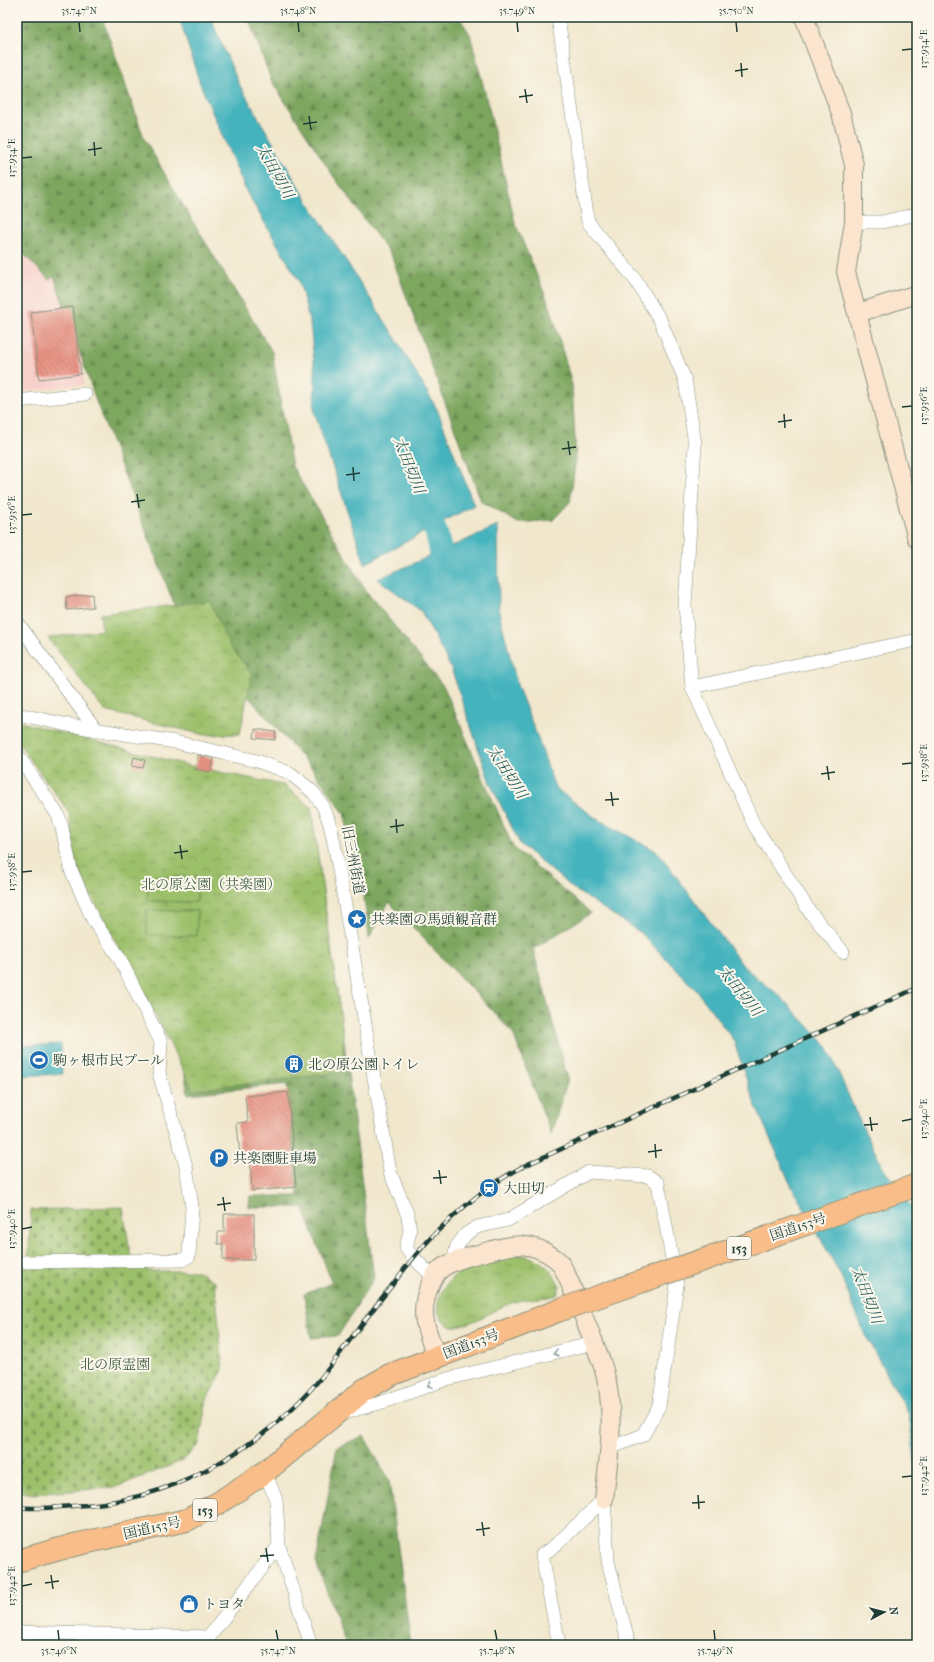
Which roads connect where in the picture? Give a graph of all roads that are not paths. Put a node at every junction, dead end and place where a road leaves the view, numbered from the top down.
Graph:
1 (558, 17) edge
2 (804, 17) edge
3 (917, 214) edge
4 (854, 222) junction
5 (917, 294) edge
6 (858, 313) junction
7 (85, 394) dead end
8 (17, 401) edge
9 (917, 539) edge
10 (17, 622) edge
11 (917, 640) edge
12 (692, 687) junction
13 (17, 714) edge
14 (96, 730) junction
15 (17, 754) edge
16 (843, 952) dead end
17 (917, 1185) edge
18 (453, 1261) junction
19 (17, 1262) edge
20 (433, 1277) junction
21 (594, 1344) junction
22 (437, 1357) junction
23 (332, 1416) junction
24 (610, 1448) junction
25 (265, 1472) junction
26 (604, 1499) junction
27 (279, 1546) junction
28 (53, 1551) junction
29 (17, 1554) edge
30 (17, 1561) edge
31 (17, 1632) edge
32 (209, 1641) edge
33 (311, 1645) edge
34 (559, 1645) edge
35 (629, 1645) edge

1 - 12 street
2 - 4 street
3 - 4 street
4 - 6 street
5 - 6 street
6 - 9 street
7 - 8 street
10 - 14 street
11 - 12 street
12 - 16 street
13 - 14 street, 旧三州街道
14 - 20 street, 旧三州街道
15 - 19 street
17 - 22 highway, 国道153号 / 153, bridge
18 - 20 street
18 - 21 street
18 - 24 street
20 - 22 street
21 -> 23 street
21 - 24 street
22 - 23 highway, 国道153号 / 153
23 - 25 highway, 国道153号 / 153
24 - 26 street
25 - 27 street
25 - 28 highway, 国道153号 / 153
26 - 34 street
26 - 35 street
27 - 32 street
27 - 33 street
28 - 29 highway, 153
28 - 30 highway, 153
31 - 32 street

